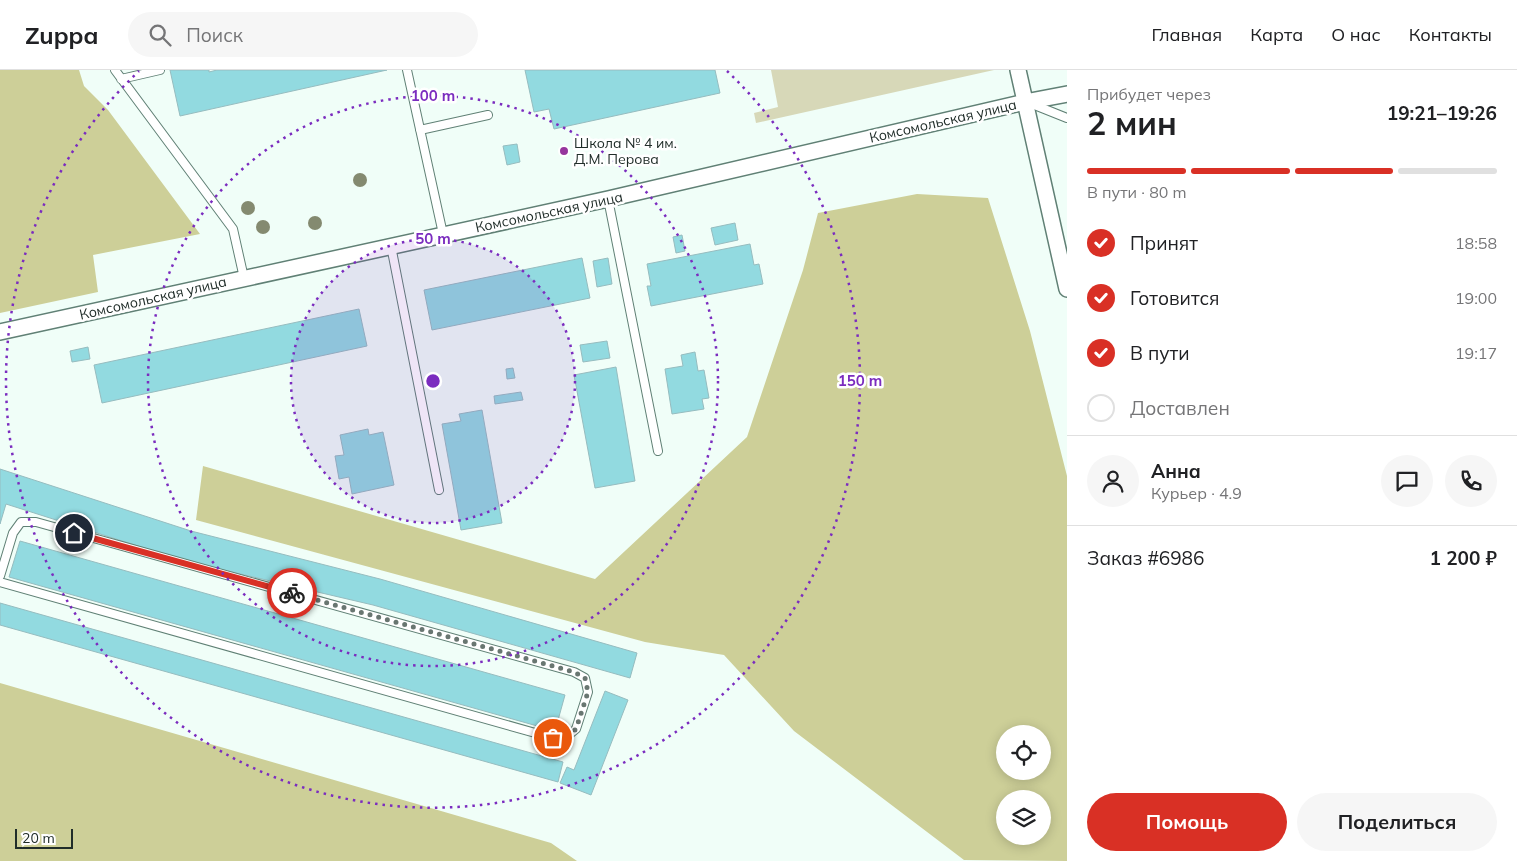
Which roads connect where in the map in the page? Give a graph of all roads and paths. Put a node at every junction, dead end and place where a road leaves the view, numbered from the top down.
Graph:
1 (115, 70) edge
2 (160, 70) edge
3 (407, 70) edge
4 (1018, 70) edge
5 (121, 78) junction
6 (1067, 94) edge
7 (1025, 102) junction
8 (488, 114) dead end
9 (1067, 118) edge
10 (420, 130) junction
11 (608, 199) junction
12 (443, 234) junction
13 (390, 246) junction
14 (244, 278) junction
15 (1067, 289) edge
16 (0, 332) edge
17 (658, 451) dead end
18 (438, 490) dead end
19 (0, 576) edge
20 (0, 582) edge

1 - 5 lane
2 - 5 lane
3 - 10 lane
4 - 7 street
5 - 14 lane
6 - 7 street, Комсомольская улица
7 - 9 lane
7 - 11 street, Комсомольская улица
7 - 15 street
8 - 10 lane
10 - 12 lane
11 - 12 street, Комсомольская улица
11 - 17 lane
12 - 13 street, Комсомольская улица
13 - 14 street, Комсомольская улица
13 - 18 lane
14 - 16 street, Комсомольская улица
19 - 20 lane

